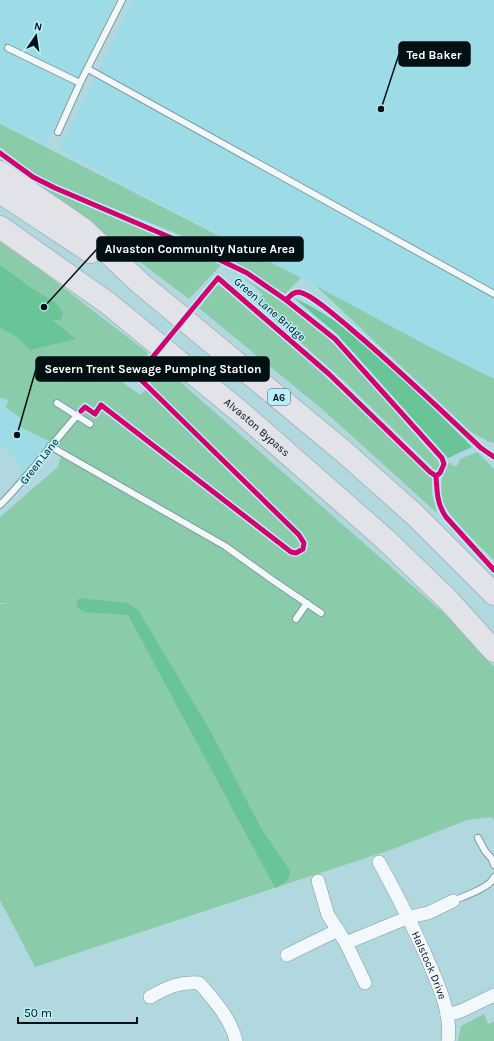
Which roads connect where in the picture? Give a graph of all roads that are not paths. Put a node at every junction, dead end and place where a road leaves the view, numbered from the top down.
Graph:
1 (122, 0) edge
2 (8, 48) dead end
3 (88, 69) junction
4 (80, 83) junction
5 (58, 132) dead end
6 (0, 172) edge
7 (0, 192) edge
8 (0, 228) edge
9 (140, 283) junction
10 (494, 294) edge
11 (56, 403) dead end
12 (79, 413) junction
13 (90, 424) dead end
14 (50, 446) junction
15 (0, 506) edge
16 (494, 594) edge
17 (307, 603) junction
18 (321, 613) dead end
19 (296, 619) dead end
20 (494, 651) edge
21 (478, 838) dead end
22 (380, 862) dead end
23 (494, 865) edge
24 (494, 877) edge
25 (318, 881) dead end
26 (453, 901) joint
27 (409, 917) junction
28 (338, 930) junction
29 (346, 943) junction
30 (287, 955) dead end
31 (365, 983) dead end
32 (494, 994) edge
33 (150, 997) dead end
34 (447, 1015) junction
35 (236, 1041) edge
36 (448, 1041) edge

1 - 3 lane
2 - 4 lane
3 - 4 lane
3 - 10 lane
4 - 5 lane
6 - 9 highway, A6
7 - 9 highway
8 - 20 highway, Alvaston Bypass
9 - 16 highway, A6
11 - 12 lane
12 - 13 lane
12 - 14 lane, Green Lane
14 - 15 lane, Green Lane
14 - 17 lane
17 - 18 lane
17 - 19 lane
21 - 23 lane
22 - 27 street, Halstock Drive
24 - 26 lane
25 - 28 street
26 - 27 street, Halstock Drive
27 - 29 street, Halstock Drive
27 - 34 street, Halstock Drive
28 - 29 street
28 - 30 street
29 - 31 street
32 - 34 street, Halstock Drive
33 - 35 street
34 - 36 street, Halstock Drive

